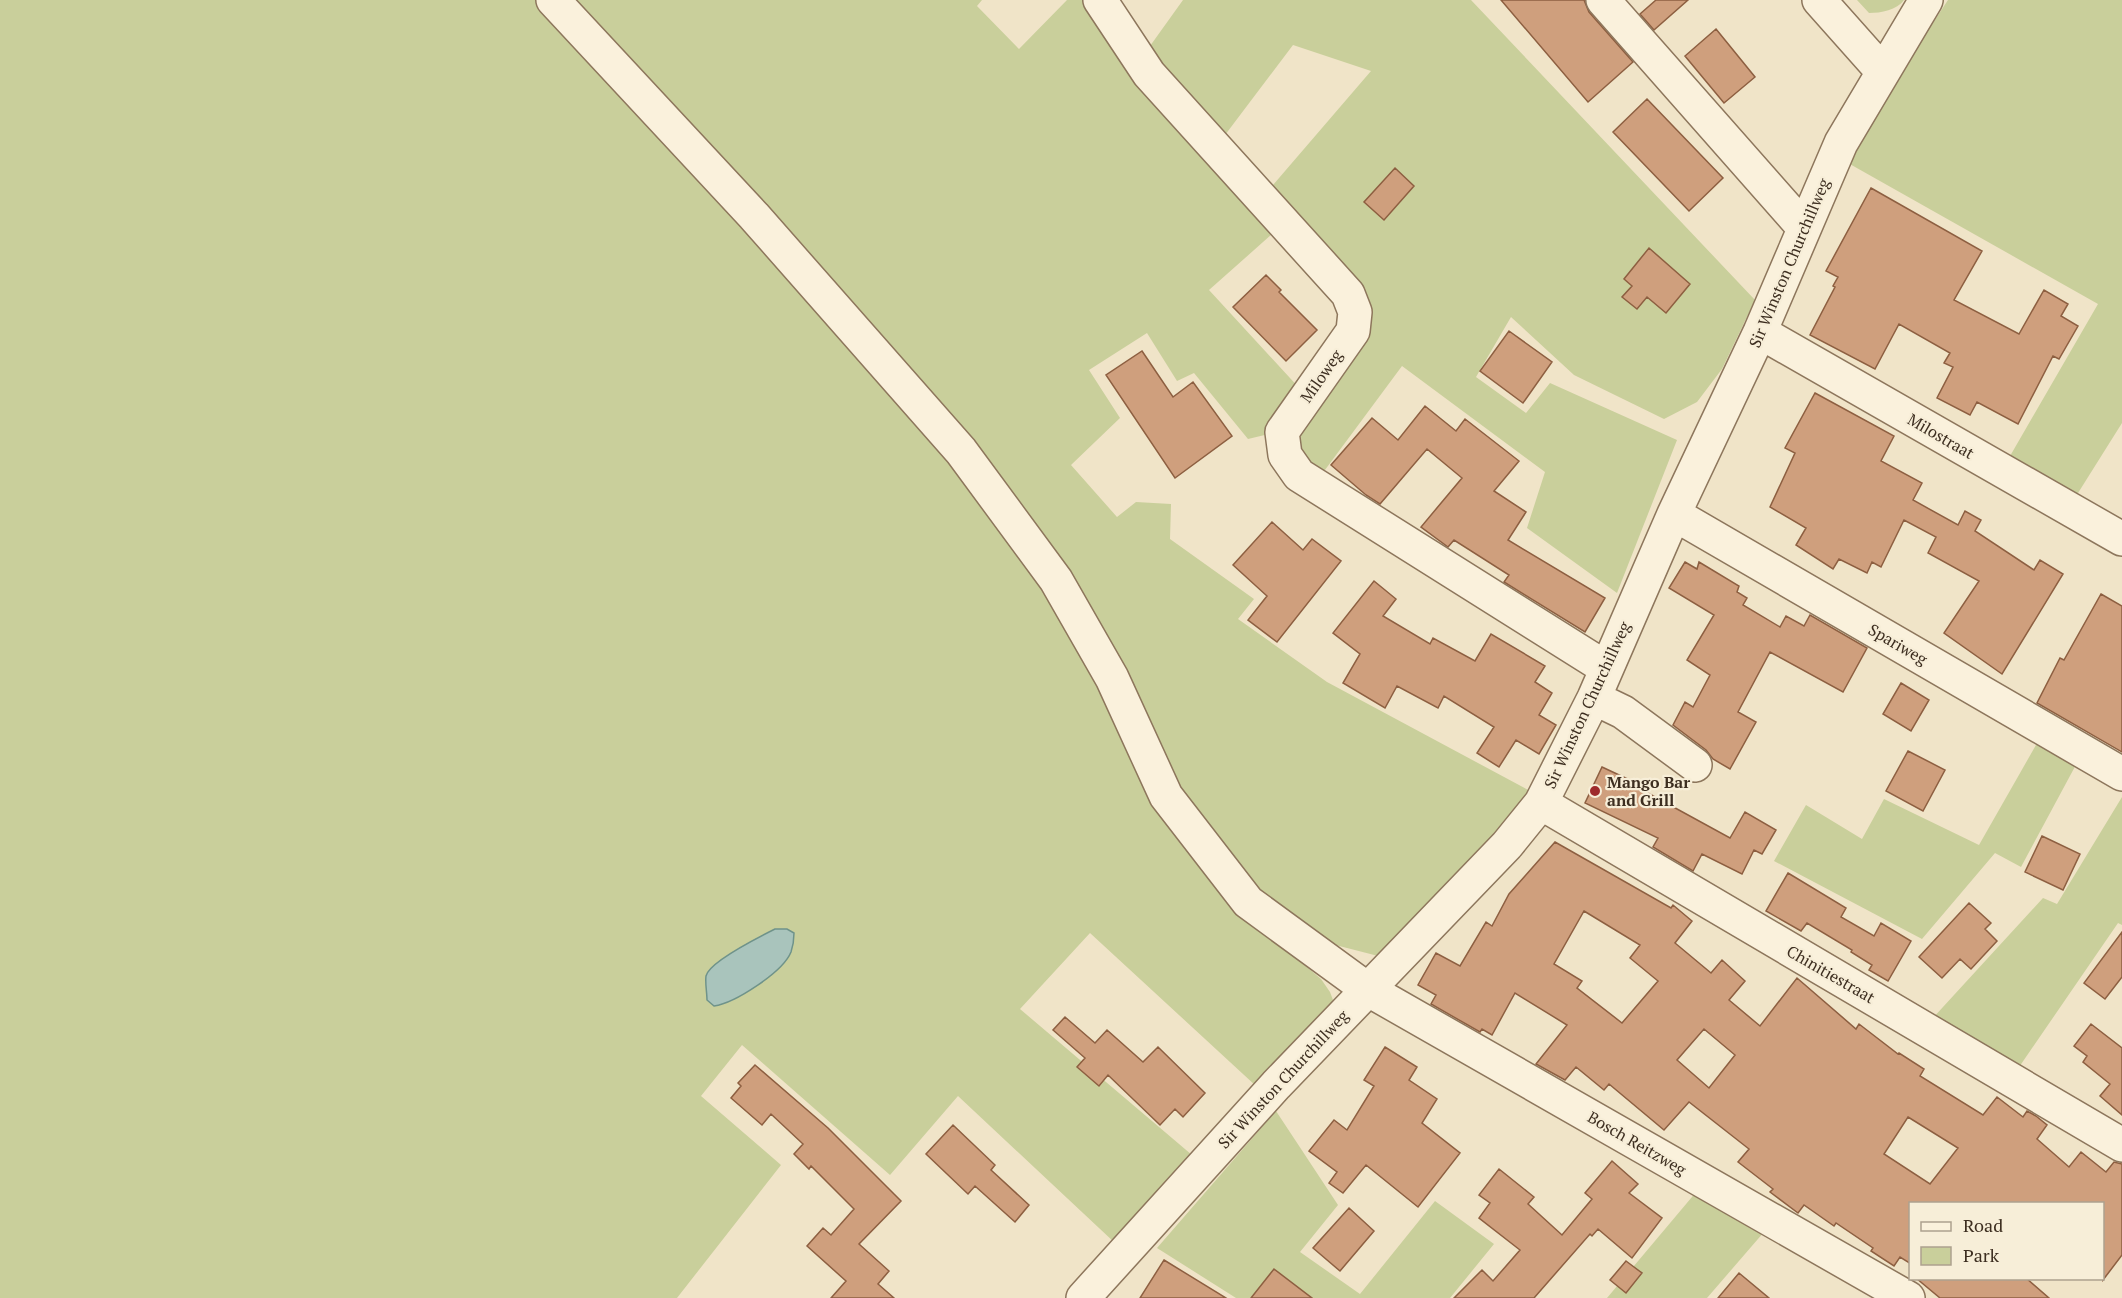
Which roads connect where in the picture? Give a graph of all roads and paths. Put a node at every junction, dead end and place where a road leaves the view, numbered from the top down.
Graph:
1 (553, 0) edge
2 (1100, 0) edge
3 (1603, 0) edge
4 (1819, 0) edge
5 (1926, 0) edge
6 (1883, 72) junction
7 (1804, 228) junction
8 (1760, 332) junction
9 (1674, 514) junction
10 (2122, 539) edge
11 (1606, 669) junction
12 (1594, 698) junction
13 (1695, 765) dead end
14 (2122, 774) edge
15 (1541, 803) junction
16 (1367, 989) junction
17 (2122, 1145) edge
18 (1083, 1298) edge
19 (1908, 1298) edge

1 - 16 street, Bosch Reitzweg
2 - 11 street, Miloweg
3 - 7 street
4 - 6 street
5 - 6 street, Sir Winston Churchillweg
6 - 7 street, Sir Winston Churchillweg
7 - 8 street, Sir Winston Churchillweg
8 - 9 street, Sir Winston Churchillweg
8 - 10 street, Milostraat
9 - 11 street, Sir Winston Churchillweg
9 - 14 street, Spariweg
11 - 12 street, Sir Winston Churchillweg
12 - 13 street
12 - 15 street, Sir Winston Churchillweg
15 - 16 street, Sir Winston Churchillweg
15 - 17 street, Chinitiestraat
16 - 18 street, Sir Winston Churchillweg
16 - 19 street, Bosch Reitzweg

